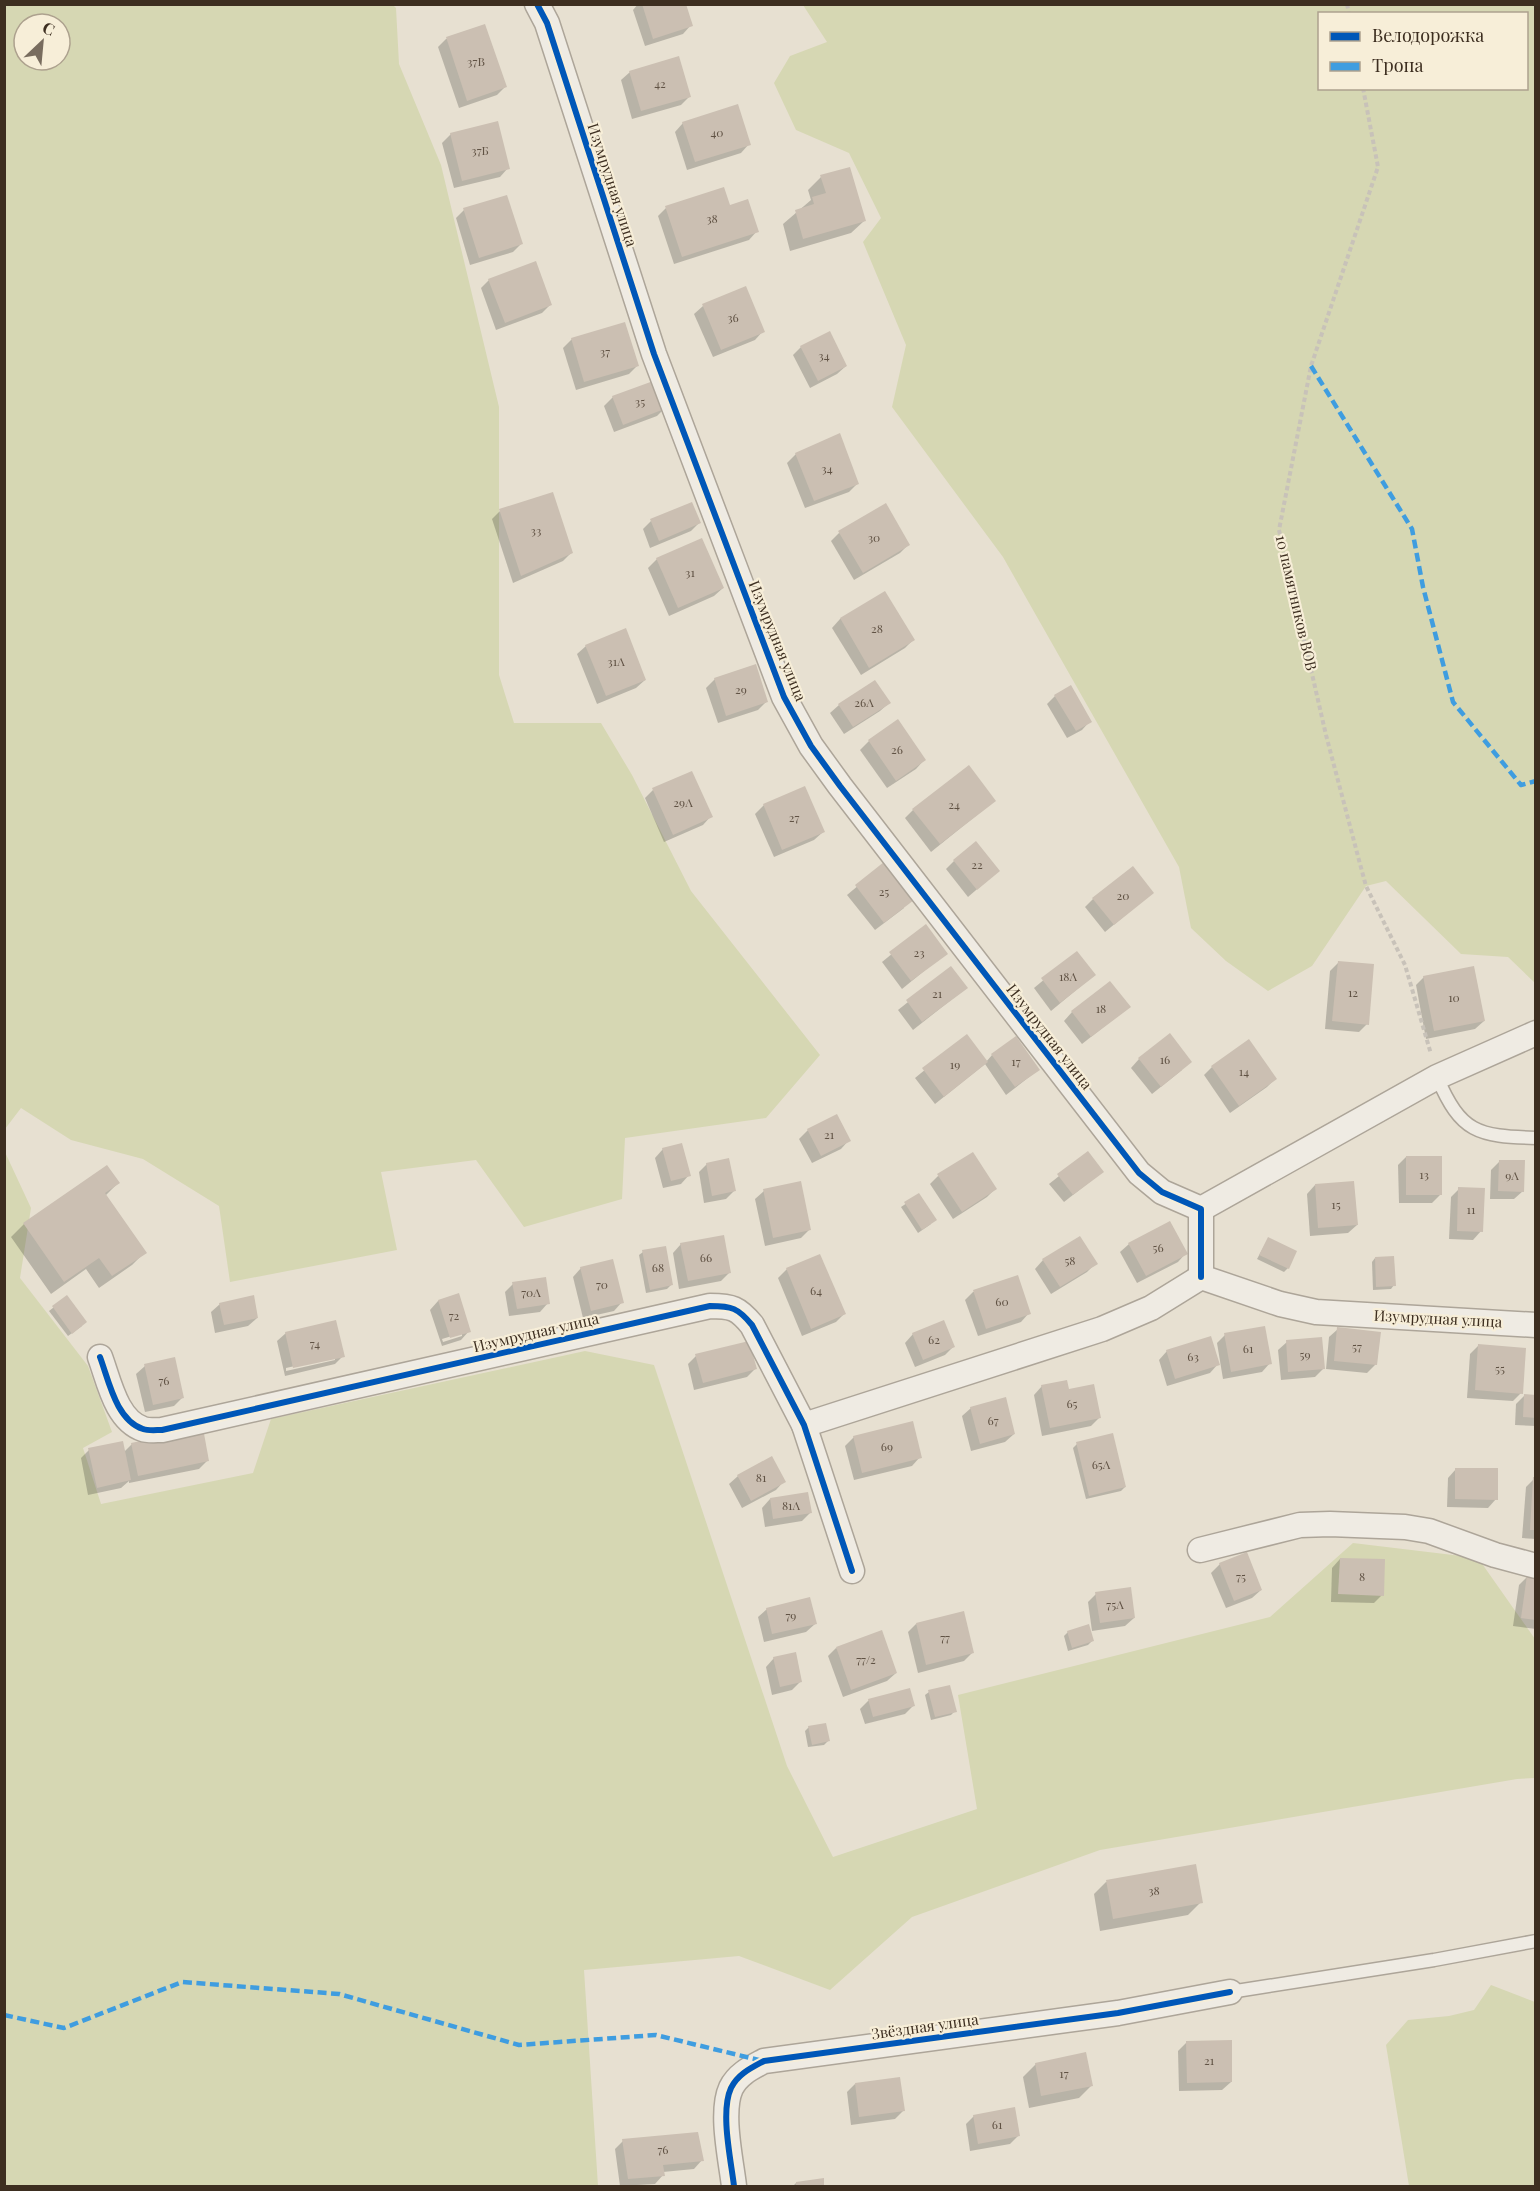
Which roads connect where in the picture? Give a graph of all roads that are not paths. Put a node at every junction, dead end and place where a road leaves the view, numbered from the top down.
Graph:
1 (537, 4) edge
2 (1536, 1033) edge
3 (1437, 1077) junction
4 (1536, 1138) edge
5 (1201, 1209) junction
6 (1201, 1277) junction
7 (1536, 1325) edge
8 (100, 1357) dead end
9 (804, 1425) junction
10 (1200, 1550) dead end
11 (1536, 1566) edge
12 (852, 1571) dead end
13 (1536, 1941) edge
14 (1230, 1992) joint
15 (734, 2187) edge

1 - 5 street, Изумрудная улица
2 - 3 street
3 - 4 lane
3 - 5 street
5 - 6 street
6 - 7 street, Изумрудная улица
6 - 9 street
8 - 9 street, Изумрудная улица
9 - 12 street, Изумрудная улица
10 - 11 street
13 - 14 lane
14 - 15 street, Звёздная улица

